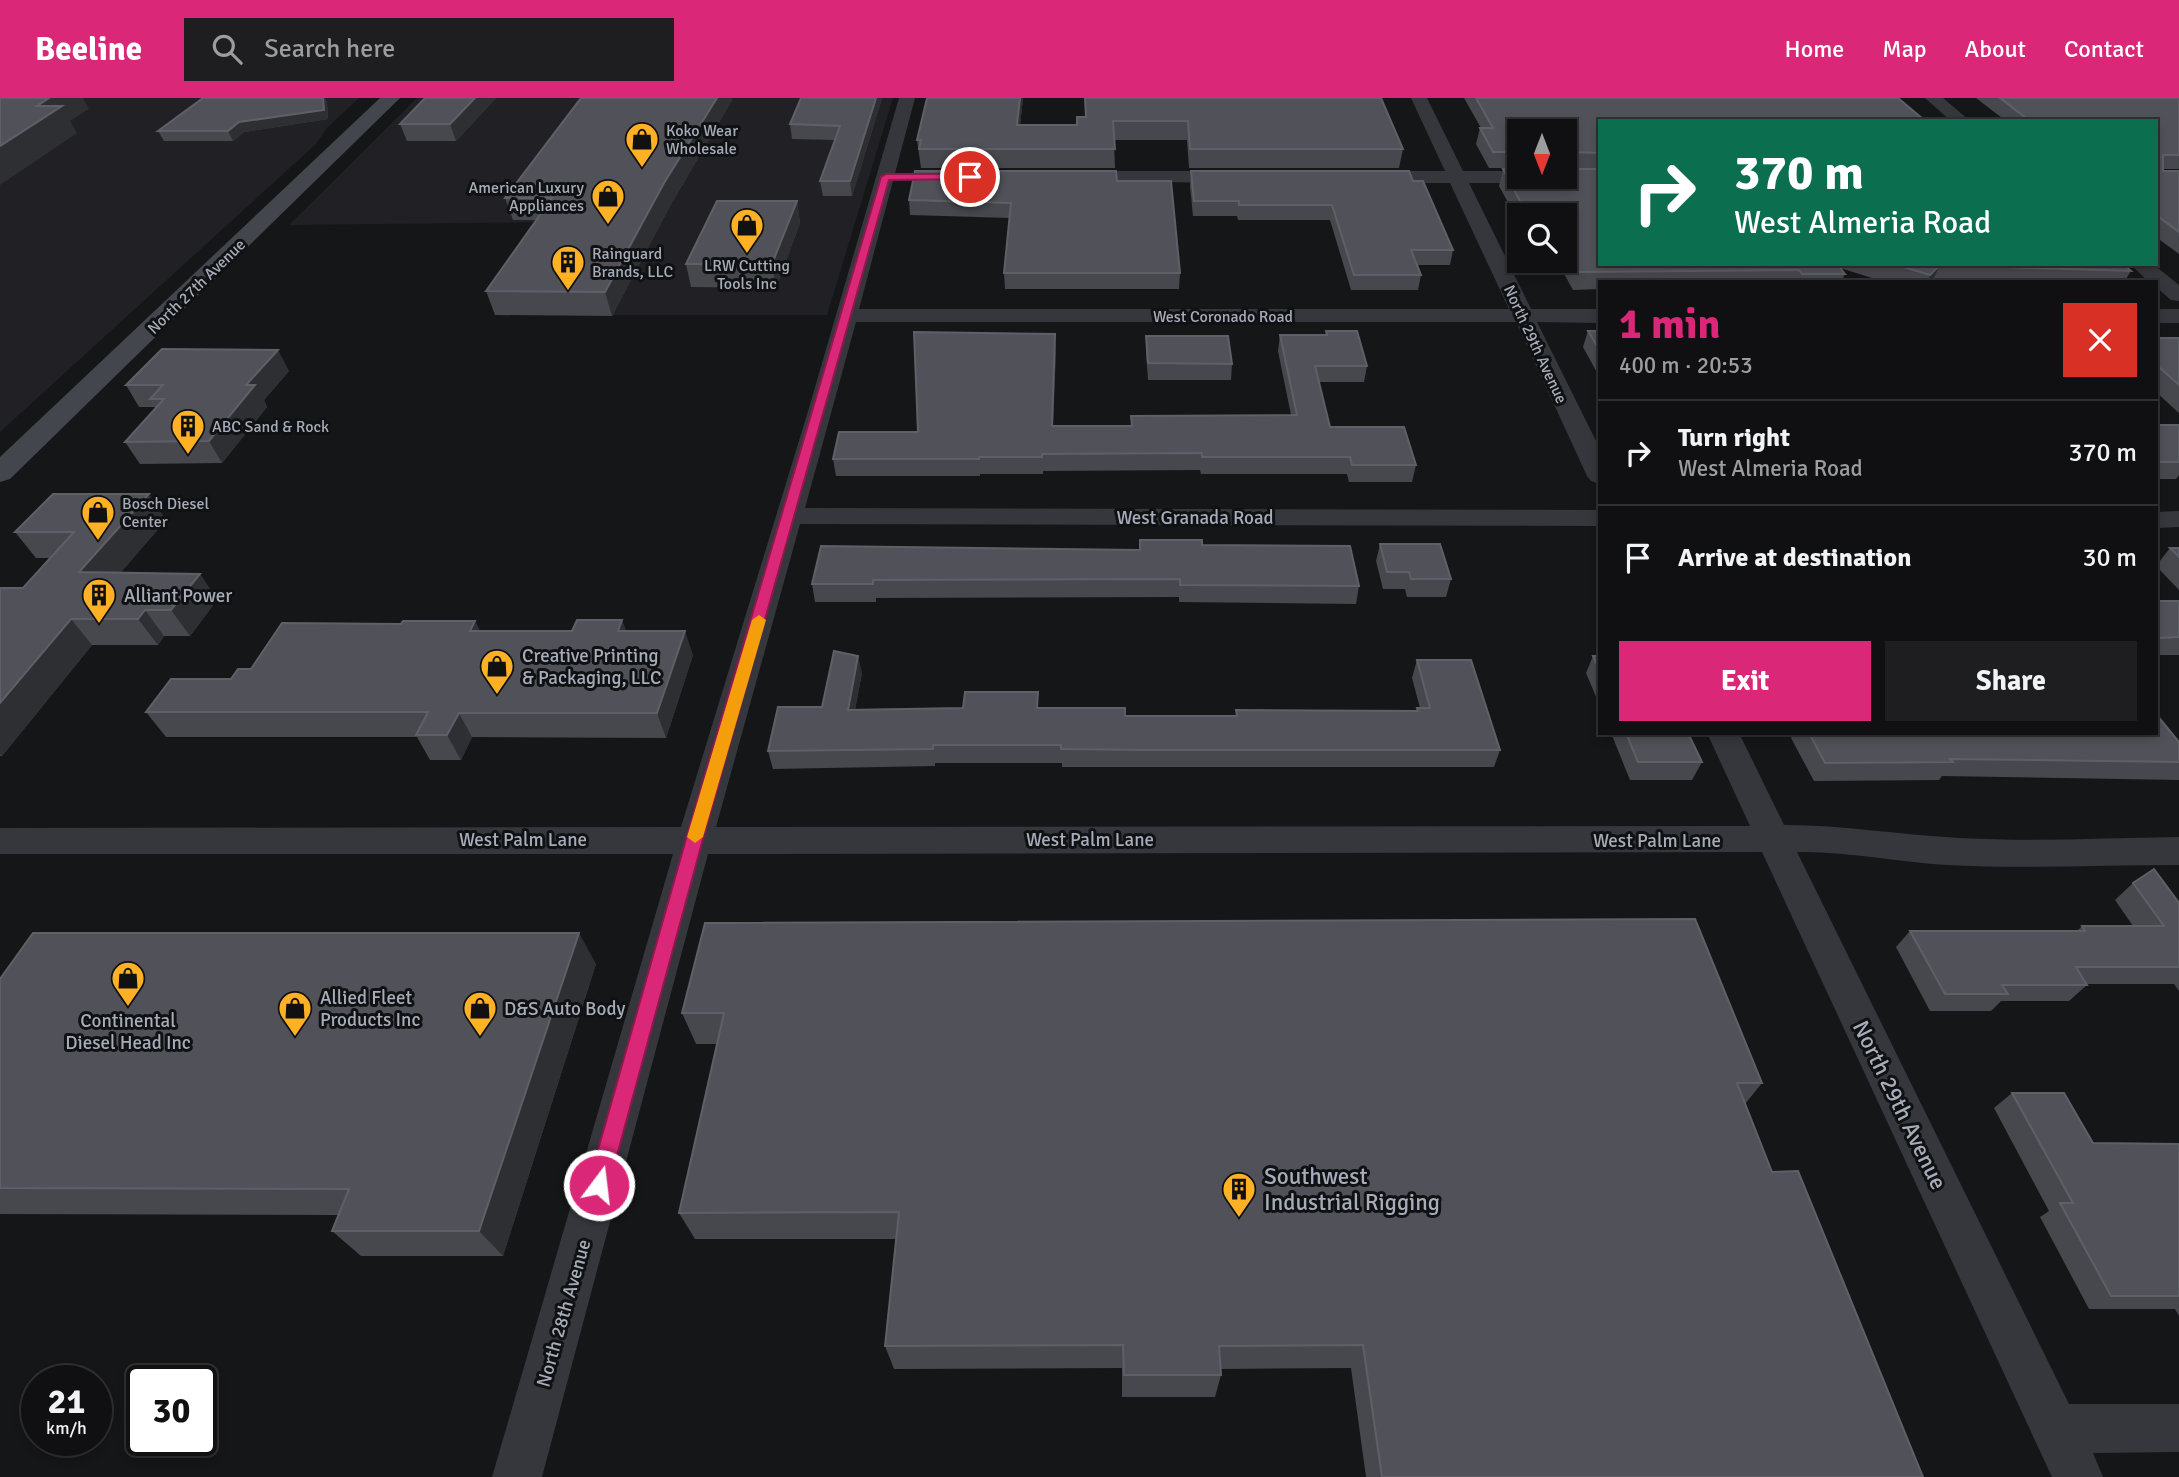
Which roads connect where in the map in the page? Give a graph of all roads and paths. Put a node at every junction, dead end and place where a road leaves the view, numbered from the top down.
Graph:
1 (391, 98) edge
2 (907, 98) edge
3 (1419, 98) edge
4 (1934, 98) edge
5 (1960, 119) edge
6 (1053, 177) edge
7 (1258, 177) edge
8 (1354, 177) edge
9 (1457, 177) junction
10 (1598, 177) edge
11 (2143, 266) edge
12 (2179, 295) edge
13 (847, 315) junction
14 (1523, 316) junction
15 (1598, 316) edge
16 (2158, 316) edge
17 (2179, 316) edge
18 (1598, 472) edge
19 (0, 473) edge
20 (790, 516) junction
21 (1598, 518) edge
22 (2179, 519) edge
23 (2158, 520) edge
24 (1724, 735) edge
25 (1772, 838) junction
26 (695, 839) junction
27 (0, 841) edge
28 (2179, 851) edge
29 (2179, 1428) edge
30 (2055, 1429) junction
31 (517, 1477) edge
32 (2078, 1477) edge

1 - 19 main road, North 27th Avenue
2 - 13 street, North 28th Avenue
3 - 9 street, North 29th Avenue
4 - 5 street
6 - 7 street
8 - 9 street
9 - 10 street
9 - 14 street, North 29th Avenue
11 - 12 street
13 - 14 street, West Coronado Road
13 - 20 street, North 28th Avenue
14 - 15 street, West Coronado Road
14 - 18 street, North 29th Avenue
16 - 17 street
20 - 21 street, West Granada Road
20 - 26 street, North 28th Avenue
22 - 23 street
24 - 25 street, North 29th Avenue
25 - 26 street, West Palm Lane
25 - 28 street, West Palm Lane
25 - 30 street, North 29th Avenue
26 - 27 street, West Palm Lane
26 - 31 street, North 28th Avenue
29 - 30 street
30 - 32 street, North 29th Avenue

